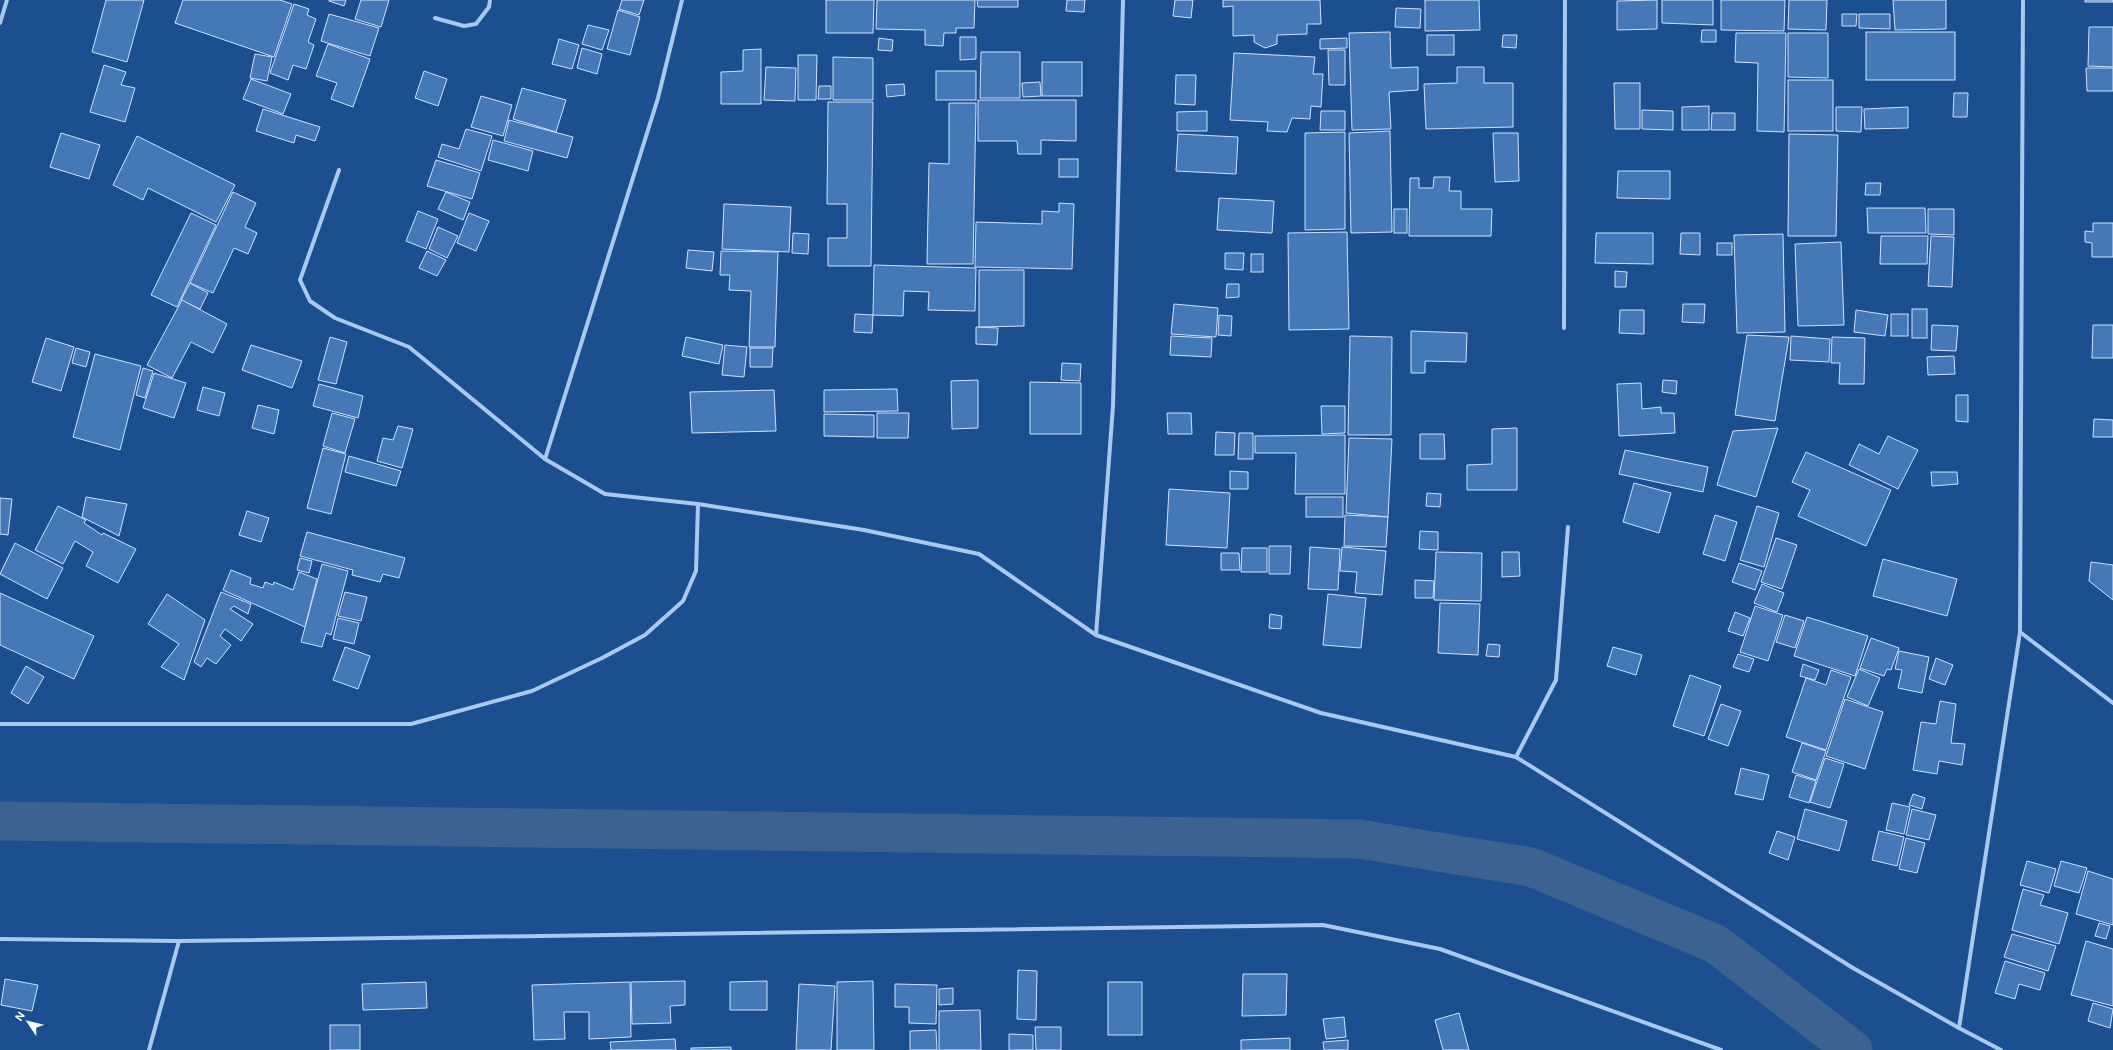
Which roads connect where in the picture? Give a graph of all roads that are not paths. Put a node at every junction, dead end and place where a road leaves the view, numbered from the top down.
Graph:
1 (7, 0) edge
2 (490, 0) edge
3 (682, 0) edge
4 (1123, 0) edge
5 (1565, 0) edge
6 (2023, 0) edge
7 (435, 18) dead end
8 (0, 23) edge
9 (340, 170) dead end
10 (1564, 328) dead end
11 (545, 459) junction
12 (698, 504) junction
13 (1568, 527) dead end
14 (2020, 632) junction
15 (1096, 635) junction
16 (2113, 703) edge
17 (0, 724) edge
18 (1516, 757) junction
19 (0, 939) edge
20 (179, 941) junction
21 (1959, 1028) junction
22 (149, 1050) edge
23 (1721, 1050) edge
24 (2001, 1050) edge

1 - 8 street
2 - 7 street
3 - 11 street
4 - 15 street
5 - 10 street
6 - 14 street
9 - 11 street
11 - 12 street
12 - 15 street
12 - 17 street
13 - 18 street
14 - 16 street
14 - 21 street
15 - 18 street
18 - 21 street
19 - 20 street
20 - 22 street
20 - 23 street
21 - 24 street

